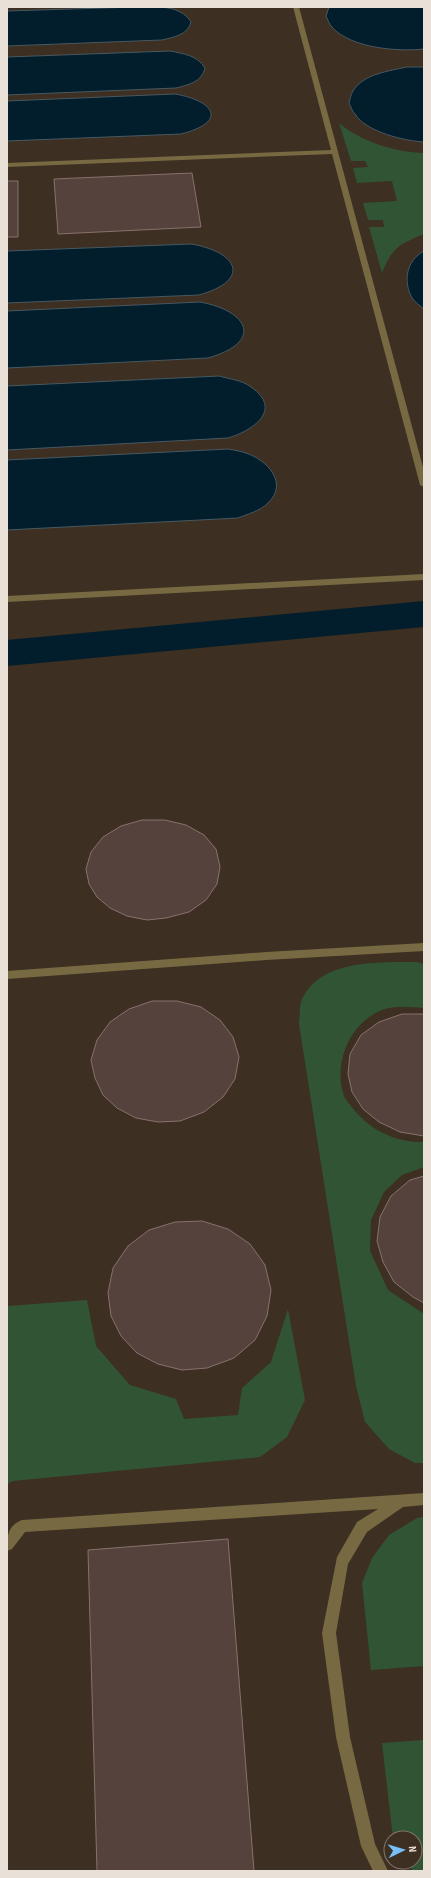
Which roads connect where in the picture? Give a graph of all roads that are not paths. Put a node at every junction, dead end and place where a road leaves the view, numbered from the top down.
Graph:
1 (296, 7) edge
2 (335, 152) junction
3 (7, 165) edge
4 (424, 485) edge
5 (424, 577) edge
6 (7, 599) edge
7 (424, 947) edge
8 (7, 975) edge
9 (424, 1499) edge
10 (401, 1501) junction
11 (7, 1544) edge
12 (381, 1871) edge

1 - 2 lane
2 - 3 lane
2 - 4 lane
5 - 6 lane
7 - 8 lane
9 - 10 lane
10 - 11 lane
10 - 12 lane

